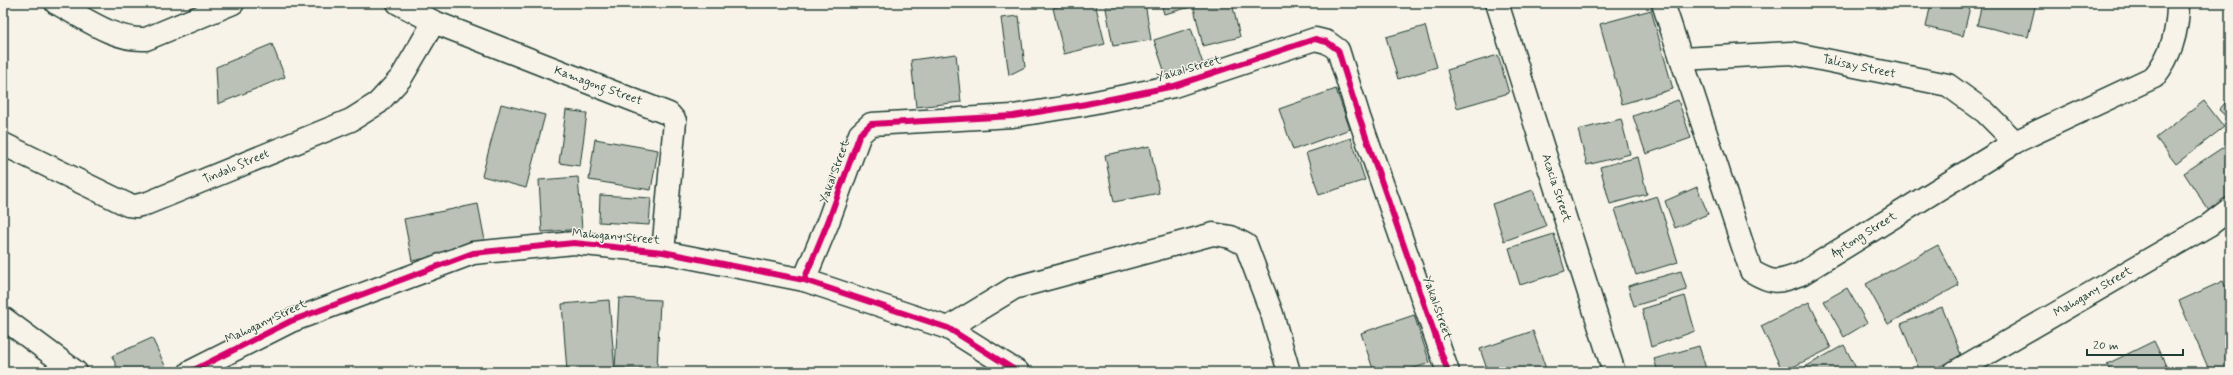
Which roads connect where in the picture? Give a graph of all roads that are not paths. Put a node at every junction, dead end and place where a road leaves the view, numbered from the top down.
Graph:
1 (56, 3) edge
2 (233, 3) edge
3 (398, 3) edge
4 (1497, 3) edge
5 (1663, 3) edge
6 (2178, 3) edge
7 (434, 22) junction
8 (1682, 59) junction
9 (2015, 142) junction
10 (3, 144) edge
11 (2230, 209) edge
12 (663, 252) junction
13 (804, 280) junction
14 (3, 318) edge
15 (948, 328) junction
16 (76, 372) edge
17 (190, 372) edge
18 (1018, 372) edge
19 (1289, 372) edge
20 (1448, 372) edge
21 (1614, 372) edge
22 (1955, 372) edge

1 - 2 street
3 - 7 street, Kamagong Street
4 - 21 street, Acacia Street
5 - 8 street, Apitong Street
6 - 9 street, Apitong Street
7 - 10 street, Tindalo Street
7 - 12 street, Kamagong Street
8 - 9 street, Talisay Street
8 - 9 street, Apitong Street
11 - 22 street, Mahogany Street
12 - 13 street, Mahogany Street
12 - 17 street, Mahogany Street
13 - 15 street, Mahogany Street
13 - 20 street, Yakal Street
14 - 16 street
15 - 18 street, Mahogany Street
15 - 19 street

